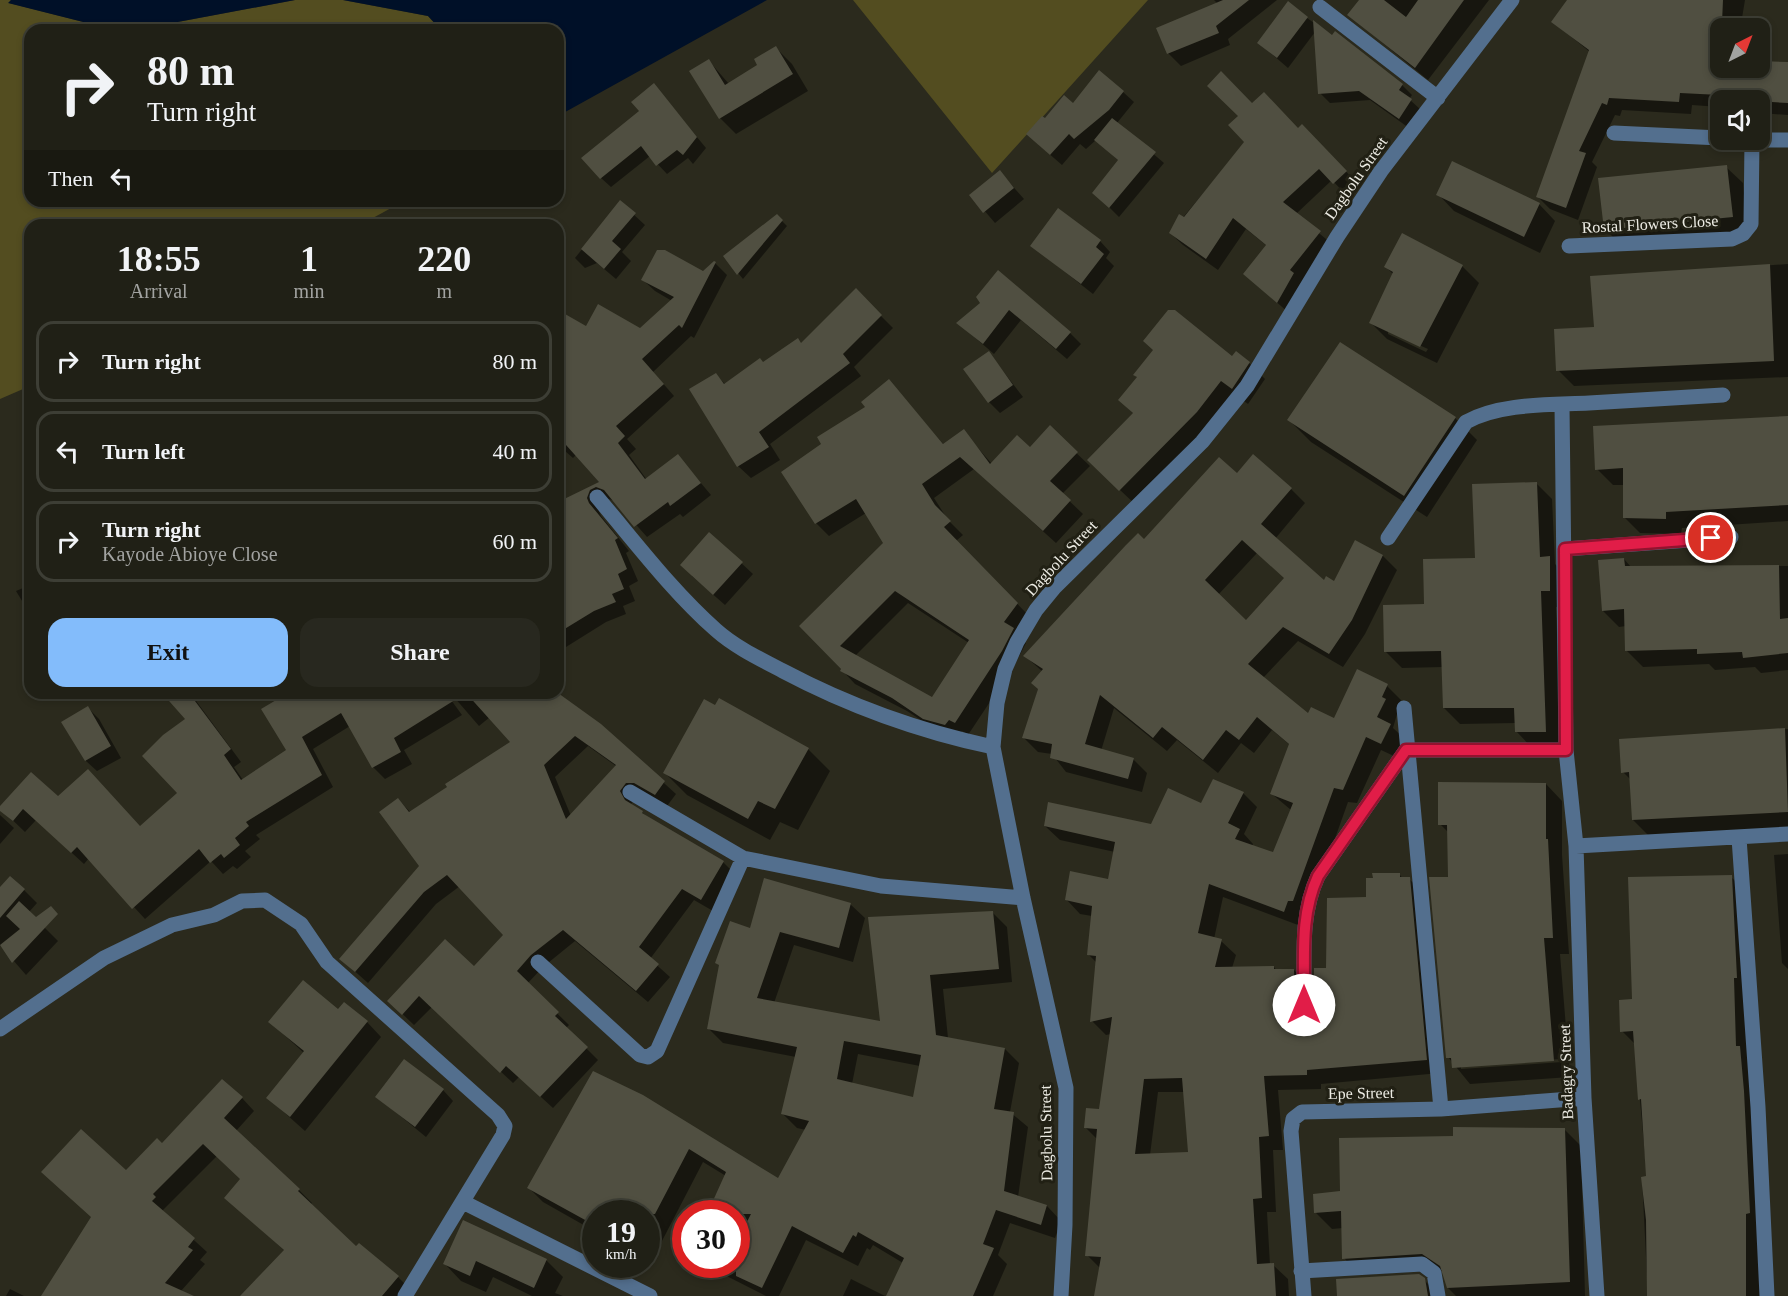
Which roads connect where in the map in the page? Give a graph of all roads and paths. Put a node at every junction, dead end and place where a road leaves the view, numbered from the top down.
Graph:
1 (1512, 0) edge
2 (1320, 7) dead end
3 (1438, 98) junction
4 (1614, 133) dead end
5 (1710, 138) edge
6 (1770, 140) edge
7 (1788, 140) edge
8 (1752, 150) edge
9 (1569, 246) dead end
10 (1723, 395) dead end
11 (1562, 405) junction
12 (597, 497) dead end
13 (1731, 537) dead end
14 (1388, 538) dead end
15 (1565, 549) junction
16 (1404, 708) dead end
17 (993, 747) junction
18 (1406, 750) junction
19 (1566, 750) junction
20 (630, 792) dead end
21 (1788, 834) edge
22 (1739, 838) junction
23 (1576, 846) junction
24 (743, 858) junction
25 (1023, 898) junction
26 (538, 962) dead end
27 (1304, 1005) dead end
28 (0, 1029) edge
29 (1584, 1098) junction
30 (1441, 1109) junction
31 (463, 1202) junction
32 (1301, 1271) junction
33 (405, 1296) edge
34 (650, 1296) edge
35 (1061, 1296) edge
36 (1304, 1296) edge
37 (1438, 1296) edge
38 (1597, 1296) edge
39 (1767, 1296) edge

1 - 3 street, Dagbolu Street
2 - 3 street
3 - 17 street, Dagbolu Street
4 - 5 street
6 - 7 street
8 - 9 street, Rostal Flowers Close
10 - 11 street
11 - 14 street
11 - 15 street, Badagry Street
12 - 17 street
13 - 15 street
15 - 19 street, Badagry Street
16 - 18 street
17 - 25 street, Dagbolu Street
18 - 19 street
18 - 27 street
18 - 30 street
19 - 23 street, Badagry Street
20 - 24 street
21 - 22 street
22 - 23 street
22 - 39 street
23 - 29 street, Badagry Street
24 - 25 street
24 - 26 street
25 - 35 street, Dagbolu Street
28 - 31 street
29 - 30 street, Epe Street
29 - 38 street, Badagry Street
30 - 32 street, Epe Street
31 - 33 street
31 - 34 street
32 - 36 street
32 - 37 street

